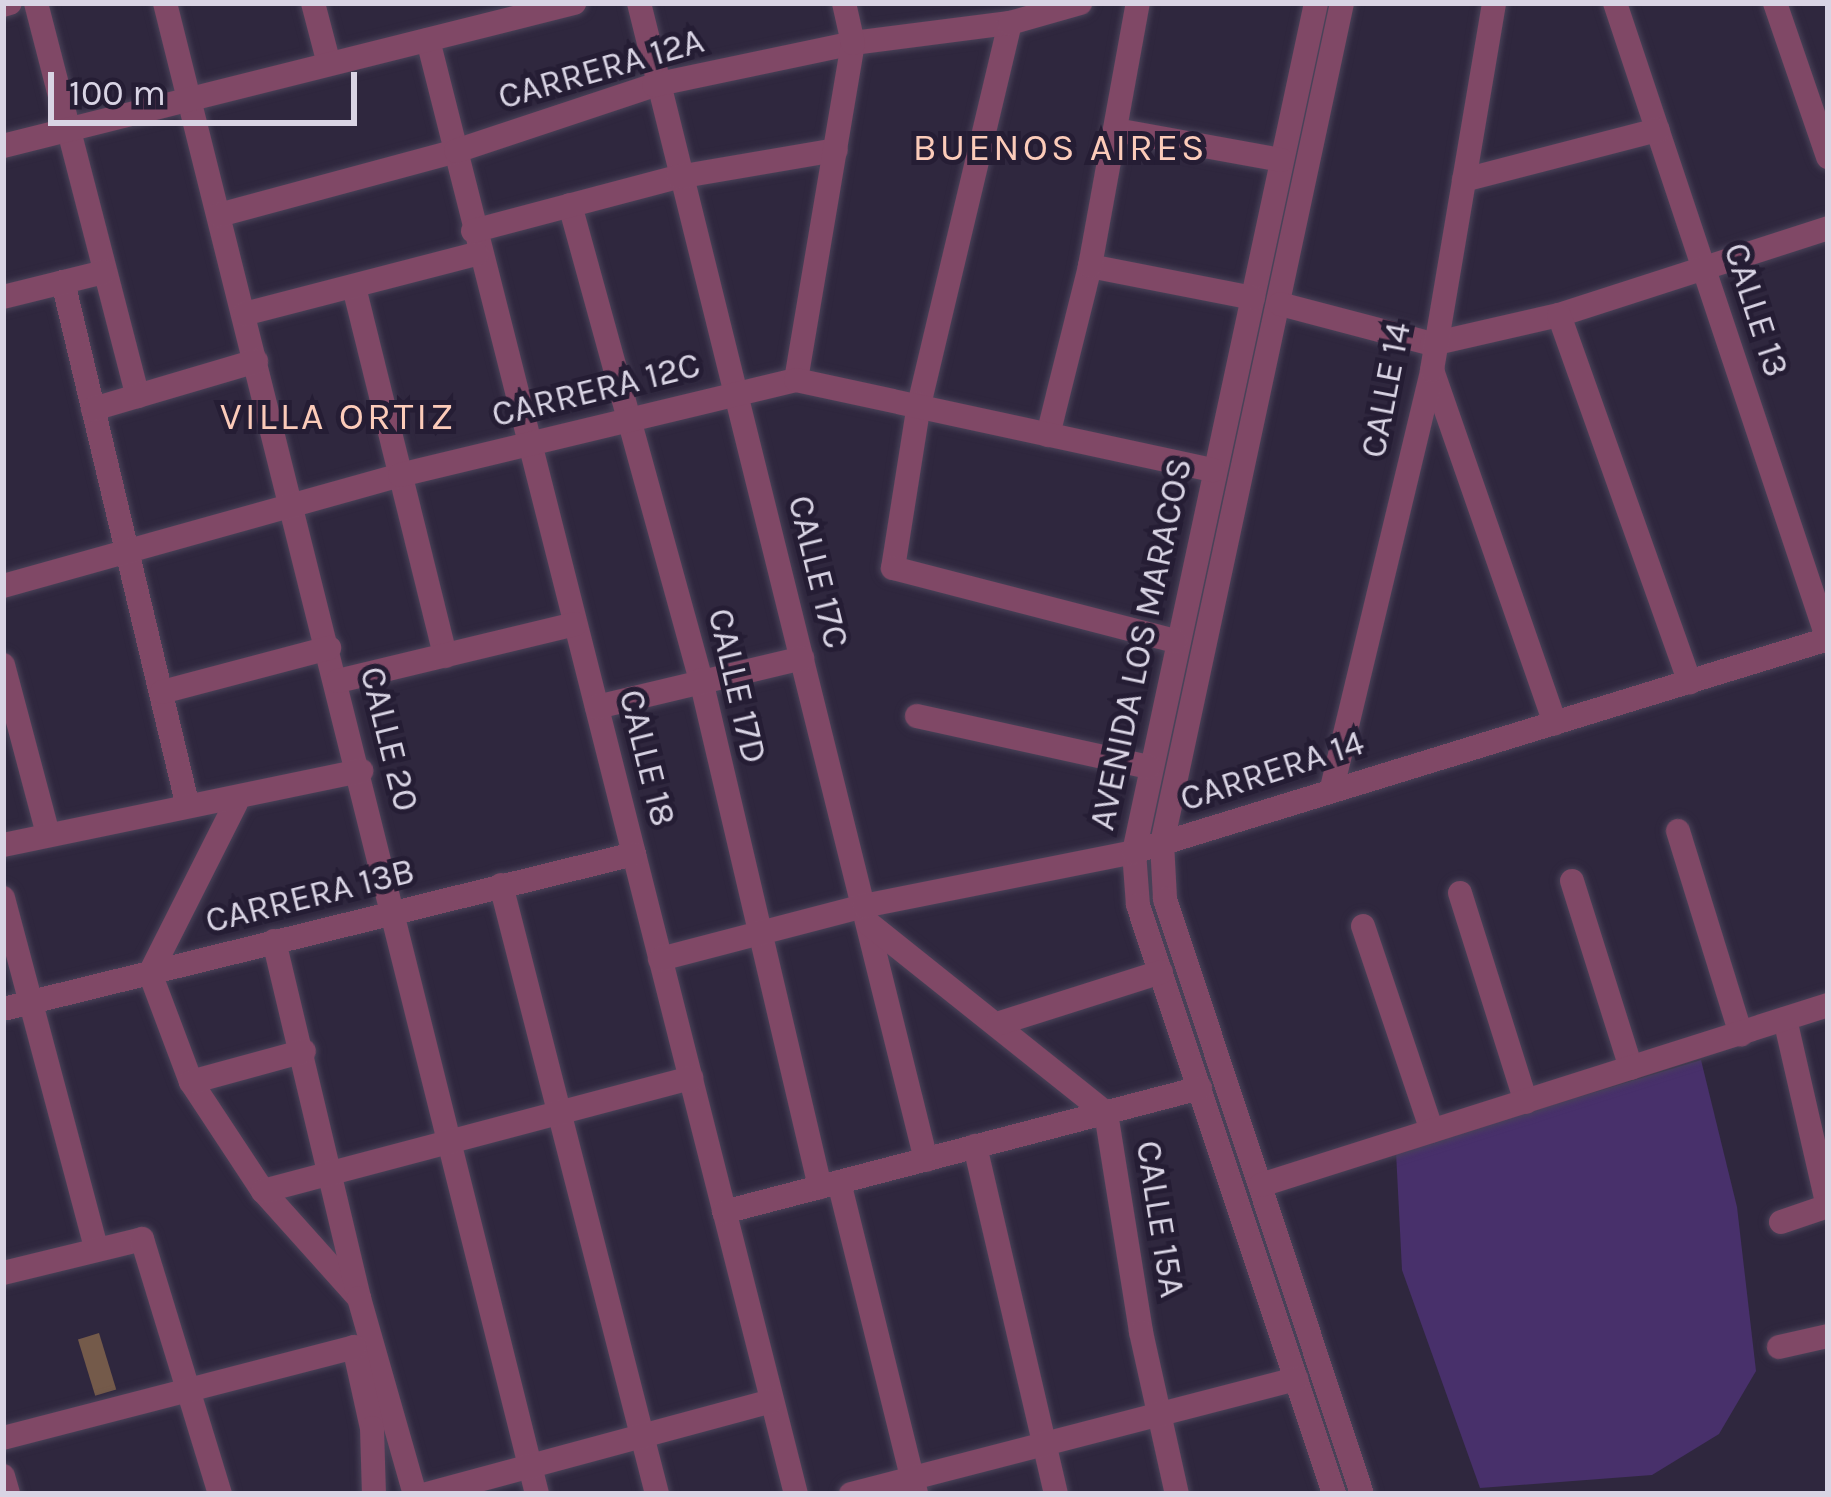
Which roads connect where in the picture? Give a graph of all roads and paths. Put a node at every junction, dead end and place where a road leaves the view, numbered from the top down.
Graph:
1 (36, 3) edge
2 (165, 3) edge
3 (313, 3) edge
4 (574, 3) edge
5 (639, 3) edge
6 (844, 3) edge
7 (1080, 3) edge
8 (1138, 3) edge
9 (1316, 3) edge
10 (1342, 3) edge
11 (1494, 3) edge
12 (1615, 3) edge
13 (1775, 3) edge
14 (482, 14) edge
15 (1010, 23) junction
16 (428, 40) junction
17 (853, 44) junction
18 (329, 64) junction
19 (654, 85) junction
20 (190, 100) junction
21 (67, 130) junction
22 (1116, 130) junction
23 (1658, 130) junction
24 (3, 146) edge
25 (836, 150) junction
26 (456, 151) junction
27 (1828, 157) edge
28 (1281, 160) junction
29 (678, 177) junction
30 (1464, 179) junction
31 (570, 206) junction
32 (219, 215) junction
33 (1828, 228) edge
34 (474, 243) junction
35 (1090, 266) junction
36 (1705, 269) junction
37 (104, 272) junction
38 (63, 282) junction
39 (354, 287) junction
40 (3, 297) edge
41 (1253, 298) junction
42 (1280, 304) junction
43 (244, 314) junction
44 (1559, 315) junction
45 (1432, 357) junction
46 (256, 362) junction
47 (796, 380) junction
48 (736, 391) junction
49 (138, 396) junction
50 (919, 404) junction
51 (94, 409) junction
52 (634, 418) junction
53 (1048, 435) junction
54 (530, 446) junction
55 (1213, 470) junction
56 (400, 475) junction
57 (294, 509) junction
58 (128, 553) junction
59 (3, 586) edge
60 (575, 624) junction
61 (1828, 640) edge
62 (1175, 641) junction
63 (329, 648) junction
64 (445, 656) junction
65 (802, 658) junction
66 (3, 665) edge
67 (700, 680) junction
68 (338, 681) junction
69 (1690, 682) junction
70 (162, 692) junction
71 (597, 707) junction
72 (916, 716) dead end
73 (1555, 723) junction
74 (11, 738) edge
75 (1148, 767) junction
76 (361, 771) junction
77 (1332, 788) junction
78 (187, 803) junction
79 (236, 803) junction
80 (1678, 831) dead end
81 (48, 834) junction
82 (1162, 843) junction
83 (3, 845) edge
84 (1134, 852) junction
85 (634, 854) junction
86 (1572, 880) dead end
87 (501, 885) junction
88 (1460, 893) dead end
89 (3, 898) edge
90 (397, 912) junction
91 (866, 914) junction
92 (1363, 926) dead end
93 (755, 932) junction
94 (274, 941) junction
95 (660, 959) junction
96 (1161, 972) junction
97 (150, 973) junction
98 (31, 1002) junction
99 (1828, 1006) edge
100 (3, 1009) edge
101 (1785, 1019) junction
102 (998, 1024) junction
103 (1741, 1034) junction
104 (304, 1051) junction
105 (1631, 1068) junction
106 (691, 1078) junction
107 (191, 1082) junction
108 (1200, 1088) junction
109 (1526, 1102) junction
110 (560, 1111) junction
111 (1106, 1113) junction
112 (1432, 1131) junction
113 (454, 1141) junction
114 (975, 1146) junction
115 (926, 1160) junction
116 (329, 1176) junction
117 (829, 1185) junction
118 (1261, 1185) junction
119 (263, 1191) junction
120 (1828, 1207) edge
121 (724, 1212) junction
122 (1781, 1222) dead end
123 (96, 1247) junction
124 (3, 1273) edge
125 (362, 1308) junction
126 (1828, 1336) edge
127 (354, 1347) junction
128 (1779, 1347) dead end
129 (1296, 1379) junction
130 (184, 1390) junction
131 (772, 1401) junction
132 (1160, 1414) junction
133 (640, 1431) junction
134 (3, 1438) edge
135 (1047, 1444) junction
136 (530, 1466) junction
137 (3, 1476) edge
138 (914, 1485) edge
139 (1329, 1492) edge
140 (8, 1494) edge
141 (220, 1494) edge
142 (374, 1494) edge
143 (415, 1494) edge
144 (427, 1494) edge
145 (537, 1494) edge
146 (657, 1494) edge
147 (796, 1494) edge
148 (850, 1494) edge
149 (1056, 1494) edge
150 (1178, 1494) edge
151 (1362, 1494) edge

1 - 21 street
2 - 20 street, CALLE 20
3 - 18 street
4 - 14 street
5 - 19 street, CALLE 17C
6 - 17 street
7 - 15 street, CARRERA 12A
8 - 22 street
9 - 28 street, AVENIDA LOS MARACOS
10 - 42 street, AVENIDA LOS MARACOS
11 - 30 street, CALLE 14
12 - 23 street, CALLE 13
13 - 27 street
14 - 16 street
15 - 17 street, CARRERA 12A
15 - 50 street
16 - 18 street
16 - 26 street, CALLE 18
17 - 19 street, CARRERA 12A
17 - 25 street
18 - 20 street
19 - 26 street, CARRERA 12A
19 - 29 street, CALLE 17C
20 - 21 street
20 - 32 street, CALLE 20
21 - 24 street
21 - 37 street
22 - 28 street
22 - 35 street
23 - 30 street
23 - 36 street, CALLE 13
25 - 29 street
25 - 47 street
26 - 32 street, CARRERA 12A
26 - 34 street, CALLE 18
28 - 41 street, AVENIDA LOS MARACOS
29 - 31 street
29 - 48 street, CALLE 17C
30 - 45 street, CALLE 14
31 - 34 street
31 - 52 street, CALLE 17D
32 - 43 street, CALLE 20
33 - 36 street
34 - 39 street
34 - 54 street, CALLE 18
35 - 41 street
35 - 53 street
36 - 44 street
36 - 61 street, CALLE 13
37 - 38 street
37 - 49 street
38 - 40 street
38 - 51 street
39 - 43 street
39 - 56 street
41 - 55 street, AVENIDA LOS MARACOS
42 - 45 street
42 - 82 street, AVENIDA LOS MARACOS
43 - 46 street, CALLE 20
44 - 45 street
44 - 69 street
45 - 73 street
45 - 77 street, CALLE 14
46 - 49 street
46 - 57 street, CALLE 20
47 - 48 street, CARRERA 12C
47 - 50 street, CARRERA 12C
48 - 52 street, CARRERA 12C
48 - 65 street, CALLE 17C
49 - 51 street
50 - 53 street, CARRERA 12C
50 - 62 street
51 - 58 street
52 - 54 street, CARRERA 12C
52 - 67 street, CALLE 17D
53 - 55 street, CARRERA 12C
54 - 56 street, CARRERA 12C
54 - 60 street, CALLE 18
55 - 62 street, AVENIDA LOS MARACOS
56 - 57 street, CARRERA 12C
56 - 64 street
57 - 58 street, CARRERA 12C
57 - 63 street, CALLE 20
58 - 59 street, CARRERA 12C
58 - 70 street
60 - 64 street
60 - 71 street, CALLE 18
61 - 69 street, CARRERA 14
62 - 75 street, AVENIDA LOS MARACOS
63 - 68 street, CALLE 20
63 - 70 street
64 - 68 street
65 - 67 street
65 - 91 street, CALLE 17C
66 - 74 street
67 - 71 street
67 - 93 street, CALLE 17D
68 - 76 street, CALLE 20
69 - 73 street, CARRERA 14
70 - 78 street
71 - 85 street, CALLE 18
72 - 75 street
73 - 77 street, CARRERA 14
74 - 81 street
75 - 84 street, AVENIDA LOS MARACOS
76 - 79 street
76 - 90 street, CALLE 20
77 - 82 street, CARRERA 14
78 - 79 street
78 - 81 street
79 - 97 street
80 - 103 street
81 - 83 street
82 - 84 street, CARRERA 14
82 - 118 street, AVENIDA LOS MARACOS
84 - 91 street, CARRERA 14
84 - 96 street, AVENIDA LOS MARACOS
85 - 87 street, CARRERA 13B
85 - 95 street, CALLE 18
86 - 105 street
87 - 90 street, CARRERA 13B
87 - 110 street
88 - 109 street
89 - 98 street
90 - 94 street, CARRERA 13B
90 - 113 street, CALLE 20
91 - 93 street, CARRERA 14
91 - 102 street, CALLE 15A
91 - 115 street, CALLE 17C
92 - 112 street
93 - 95 street, CARRERA 14
93 - 117 street, CALLE 17D
94 - 97 street, CARRERA 13B
94 - 104 street
95 - 106 street, CALLE 18
96 - 102 street
96 - 108 street, AVENIDA LOS MARACOS
97 - 98 street, CARRERA 13B
97 - 107 street
98 - 100 street, CARRERA 13B
98 - 123 street
99 - 101 street
101 - 103 street
101 - 120 street
102 - 111 street, CALLE 15A
103 - 105 street
104 - 107 street
104 - 116 street
105 - 109 street
106 - 110 street
106 - 121 street, CALLE 18
107 - 119 street
108 - 111 street
108 - 129 street, AVENIDA LOS MARACOS
109 - 112 street
110 - 113 street
110 - 133 street
111 - 114 street
111 - 132 street, CALLE 15A
112 - 118 street
113 - 116 street
113 - 136 street, CALLE 20
114 - 115 street
114 - 135 street
115 - 117 street
116 - 119 street
116 - 125 street
117 - 121 street
117 - 138 street, CALLE 17D
118 - 151 street, AVENIDA LOS MARACOS
119 - 125 street
120 - 122 street
121 - 131 street, CALLE 18
123 - 124 street
123 - 130 street
125 - 127 street
125 - 143 street
126 - 128 street
127 - 130 street
127 - 142 street
129 - 132 street
129 - 139 street, AVENIDA LOS MARACOS
130 - 134 street
130 - 141 street
131 - 133 street
131 - 147 street, CALLE 18
132 - 135 street
132 - 150 street, CALLE 15A
133 - 136 street
133 - 146 street
135 - 138 street
135 - 149 street
136 - 144 street
136 - 145 street, CALLE 20
137 - 140 street
138 - 148 street

